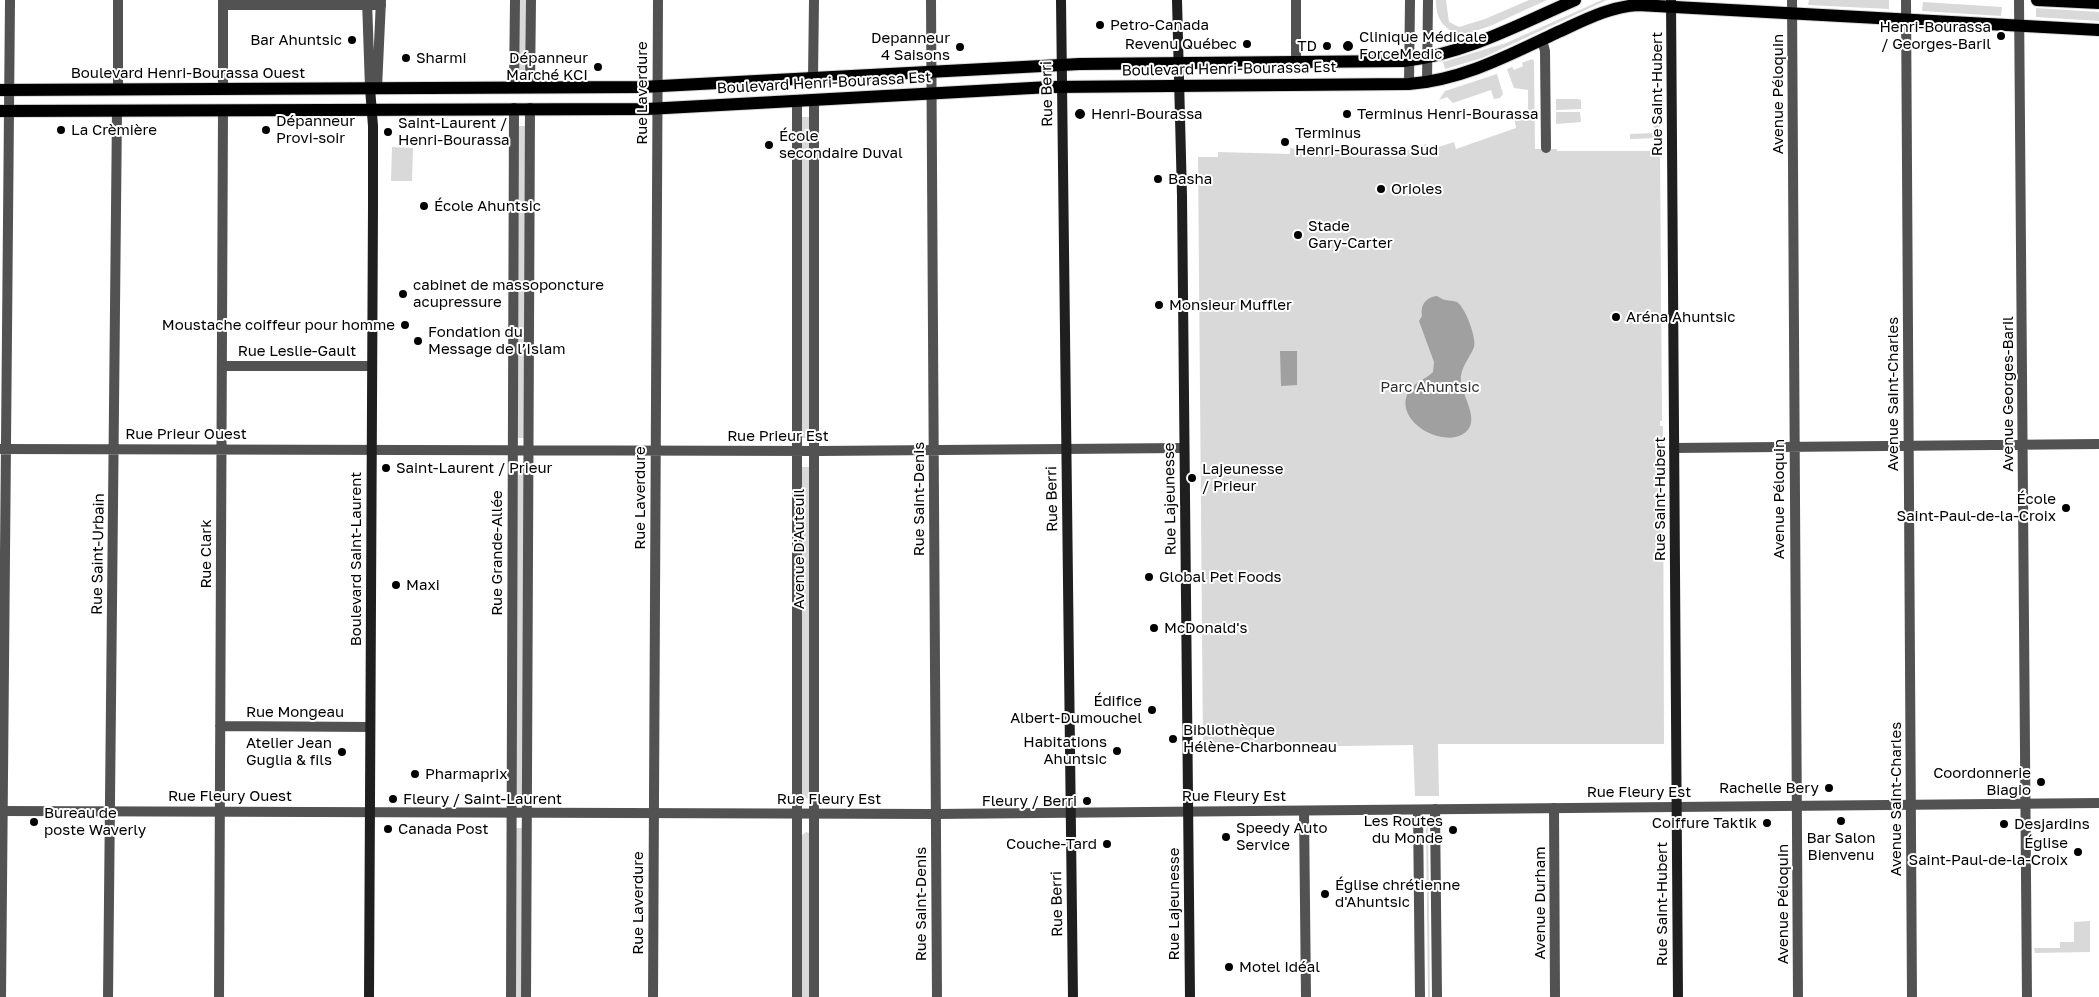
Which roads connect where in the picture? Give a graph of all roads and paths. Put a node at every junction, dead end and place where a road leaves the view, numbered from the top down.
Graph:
1 (10, 0) edge
2 (118, 0) edge
3 (515, 0) edge
4 (531, 0) edge
5 (658, 0) edge
6 (814, 0) edge
7 (931, 0) edge
8 (1061, 0) edge
9 (1178, 0) edge
10 (1296, 0) edge
11 (1410, 0) edge
12 (1428, 0) edge
13 (1575, 0) edge
14 (1792, 0) edge
15 (1906, 0) edge
16 (2019, 0) edge
17 (2037, 0) edge
18 (223, 2) edge
19 (367, 3) edge
20 (381, 3) edge
21 (1671, 3) edge
22 (2099, 3) edge
23 (1792, 14) junction
24 (1906, 19) junction
25 (2020, 26) junction
26 (2099, 30) edge
27 (1542, 40) junction
28 (1428, 56) junction
29 (1410, 60) junction
30 (1296, 63) junction
31 (1180, 64) junction
32 (1062, 65) junction
33 (931, 72) junction
34 (813, 78) junction
35 (1427, 82) junction
36 (1409, 84) junction
37 (657, 86) junction
38 (1180, 86) junction
39 (514, 87) junction
40 (530, 87) junction
41 (1062, 87) junction
42 (373, 88) junction
43 (223, 89) junction
44 (5, 90) edge
45 (118, 90) junction
46 (932, 94) junction
47 (797, 100) junction
48 (814, 100) junction
49 (514, 108) junction
50 (530, 108) junction
51 (657, 108) junction
52 (223, 110) junction
53 (5, 111) edge
54 (117, 111) junction
55 (373, 114) junction
56 (1546, 148) dead end
57 (222, 366) junction
58 (372, 366) junction
59 (2099, 444) edge
60 (2023, 445) junction
61 (1909, 446) junction
62 (1794, 447) junction
63 (114, 448) junction
64 (1184, 448) junction
65 (1674, 448) junction
66 (3, 449) edge
67 (221, 449) junction
68 (1067, 449) junction
69 (372, 450) junction
70 (513, 450) junction
71 (528, 450) junction
72 (655, 450) junction
73 (797, 451) junction
74 (814, 451) junction
75 (933, 451) junction
76 (220, 726) junction
77 (370, 727) junction
78 (2099, 803) edge
79 (2025, 804) junction
80 (1911, 805) junction
81 (1797, 806) junction
82 (1677, 807) junction
83 (1554, 808) junction
84 (1436, 809) junction
85 (110, 810) junction
86 (1418, 810) junction
87 (1, 811) edge
88 (220, 811) junction
89 (1304, 811) junction
90 (370, 812) junction
91 (511, 812) junction
92 (527, 812) junction
93 (1188, 812) junction
94 (653, 813) junction
95 (1071, 813) junction
96 (814, 814) junction
97 (936, 814) junction
98 (797, 815) junction
99 (1, 997) edge
100 (108, 997) edge
101 (219, 997) edge
102 (369, 997) edge
103 (511, 997) edge
104 (526, 997) edge
105 (653, 997) edge
106 (797, 997) edge
107 (814, 997) edge
108 (937, 997) edge
109 (1073, 997) edge
110 (1190, 997) edge
111 (1306, 997) edge
112 (1420, 997) edge
113 (1437, 997) edge
114 (1556, 997) edge
115 (1678, 997) edge
116 (1798, 997) edge
117 (1912, 997) edge
118 (2027, 997) edge

1 - 44 street
2 - 45 street
3 - 39 street
4 - 40 street
5 - 37 street, Rue Laverdure
6 - 34 street
7 - 33 street, Rue Saint-Denis
8 - 32 main road, Rue Berri
9 - 31 main road, Rue Lajeunesse
10 - 30 street
11 - 29 street
12 - 28 street
13 - 28 main road, Boulevard Henri-Bourassa Est
14 - 23 street, Avenue Péloquin
15 - 24 street, Avenue Saint-Charles
16 - 25 street, Avenue Georges-Baril
17 - 22 main road
18 - 19 street
18 - 43 street
19 - 20 street
19 - 42 street, Boulevard Saint-Laurent
20 - 42 street, Boulevard Saint-Laurent
21 - 23 main road, Boulevard Henri-Bourassa Est
21 - 27 main road, Boulevard Henri-Bourassa Est
21 - 65 main road, Rue Saint-Hubert
23 - 24 main road, Boulevard Henri-Bourassa Est
23 - 62 street, Avenue Péloquin
24 - 25 main road, Boulevard Henri-Bourassa Est
24 - 61 street, Avenue Saint-Charles
25 - 26 main road, Boulevard Henri-Bourassa Est
25 - 60 street, Avenue Georges-Baril
27 - 35 main road, Boulevard Henri-Bourassa Est
27 - 56 street
28 - 29 main road, Boulevard Henri-Bourassa Est
28 - 35 street
29 - 30 main road, Boulevard Henri-Bourassa Est
29 - 36 street
30 - 31 main road, Boulevard Henri-Bourassa Est
31 - 32 main road, Boulevard Henri-Bourassa Est
31 - 38 main road, Rue Lajeunesse
32 - 33 main road, Boulevard Henri-Bourassa Est
32 - 41 main road, Rue Berri
33 - 34 main road, Boulevard Henri-Bourassa Est
33 - 46 street, Rue Saint-Denis
34 - 37 main road, Boulevard Henri-Bourassa Est
35 - 36 main road, Boulevard Henri-Bourassa Est
36 - 38 main road, Boulevard Henri-Bourassa Est
37 - 40 main road, Boulevard Henri-Bourassa Est
37 - 51 street, Rue Laverdure
38 - 41 main road, Boulevard Henri-Bourassa Est
38 - 64 main road, Rue Lajeunesse
39 - 40 main road, Boulevard Henri-Bourassa Est
39 - 42 main road, Boulevard Henri-Bourassa Est
41 - 46 main road, Boulevard Henri-Bourassa Est
41 - 68 main road, Rue Berri
42 - 43 main road, Boulevard Henri-Bourassa Ouest
42 - 55 main road, Boulevard Saint-Laurent
43 - 45 main road, Boulevard Henri-Bourassa Ouest
44 - 45 main road, Boulevard Henri-Bourassa Ouest
44 - 53 street
46 - 48 main road, Boulevard Henri-Bourassa Est
46 - 75 street, Rue Saint-Denis
47 - 48 main road, Boulevard Henri-Bourassa Est
47 - 51 main road, Boulevard Henri-Bourassa Est
47 - 73 street, Avenue D'Auteuil
48 - 74 street, Avenue D'Auteuil
49 - 50 main road, Boulevard Henri-Bourassa Est
49 - 55 main road, Boulevard Henri-Bourassa Est
49 - 70 street, Rue Grande-Allée
50 - 51 main road, Boulevard Henri-Bourassa Est
50 - 71 street, Rue Grande-Allée
51 - 72 street, Rue Laverdure
52 - 54 main road
52 - 55 main road
52 - 57 street, Rue Clark
53 - 54 main road
53 - 66 street
54 - 63 street, Rue Saint-Urbain
55 - 58 main road, Boulevard Saint-Laurent
57 - 58 street, Rue Leslie-Gault
57 - 67 street, Rue Clark
58 - 69 main road, Boulevard Saint-Laurent
59 - 60 street
60 - 61 street
60 - 79 street, Avenue Georges-Baril
61 - 62 street
61 - 80 street, Avenue Saint-Charles
62 - 65 street
62 - 81 street, Avenue Péloquin
63 - 66 street, Rue Prieur Ouest
63 - 67 street, Rue Prieur Ouest
63 - 85 street, Rue Saint-Urbain
64 - 68 street, Rue Prieur Est
64 - 93 main road, Rue Lajeunesse
65 - 82 main road, Rue Saint-Hubert
66 - 87 street
67 - 69 street, Rue Prieur Ouest
67 - 76 street, Rue Clark
68 - 75 street, Rue Prieur Est
68 - 95 main road, Rue Berri
69 - 70 street, Rue Prieur Est
69 - 77 main road, Boulevard Saint-Laurent
70 - 71 street, Rue Prieur Est
70 - 91 street, Rue Grande-Allée
71 - 72 street, Rue Prieur Est
71 - 92 street, Rue Grande-Allée
72 - 73 street, Rue Prieur Est
72 - 94 street, Rue Laverdure
73 - 74 street, Rue Prieur Est
73 - 98 street, Avenue D'Auteuil
74 - 75 street, Rue Prieur Est
74 - 96 street, Avenue D'Auteuil
75 - 97 street, Rue Saint-Denis
76 - 77 street, Rue Mongeau
76 - 88 street, Rue Clark
77 - 90 main road, Boulevard Saint-Laurent
78 - 79 street, Rue Fleury Est
79 - 80 street, Rue Fleury Est
79 - 118 street, Avenue Georges-Baril
80 - 81 street, Rue Fleury Est
80 - 117 street, Avenue Saint-Charles
81 - 82 street, Rue Fleury Est
81 - 116 street, Avenue Péloquin
82 - 83 street, Rue Fleury Est
82 - 115 main road, Rue Saint-Hubert
83 - 84 street, Rue Fleury Est
83 - 114 street, Avenue Durham
84 - 86 street, Rue Fleury Est
84 - 113 street
85 - 87 street, Rue Fleury Ouest
85 - 88 street, Rue Fleury Ouest
85 - 100 street, Rue Saint-Urbain
86 - 89 street, Rue Fleury Est
86 - 112 street
87 - 99 street
88 - 90 street, Rue Fleury Ouest
88 - 101 street, Rue Clark
89 - 93 street, Rue Fleury Est
89 - 111 street
90 - 91 street, Rue Fleury Est
90 - 102 main road, Boulevard Saint-Laurent
91 - 92 street, Rue Fleury Est
91 - 103 street, Rue Grande-Allée
92 - 94 street, Rue Fleury Est
92 - 104 street, Rue Grande-Allée
93 - 95 street, Rue Fleury Est
93 - 110 main road, Rue Lajeunesse
94 - 98 street, Rue Fleury Est
94 - 105 street, Rue Laverdure
95 - 97 street, Rue Fleury Est
95 - 109 main road, Rue Berri
96 - 97 street, Rue Fleury Est
96 - 98 street, Rue Fleury Est
96 - 107 street, Avenue D'Auteuil
97 - 108 street, Rue Saint-Denis
98 - 106 street, Avenue D'Auteuil

